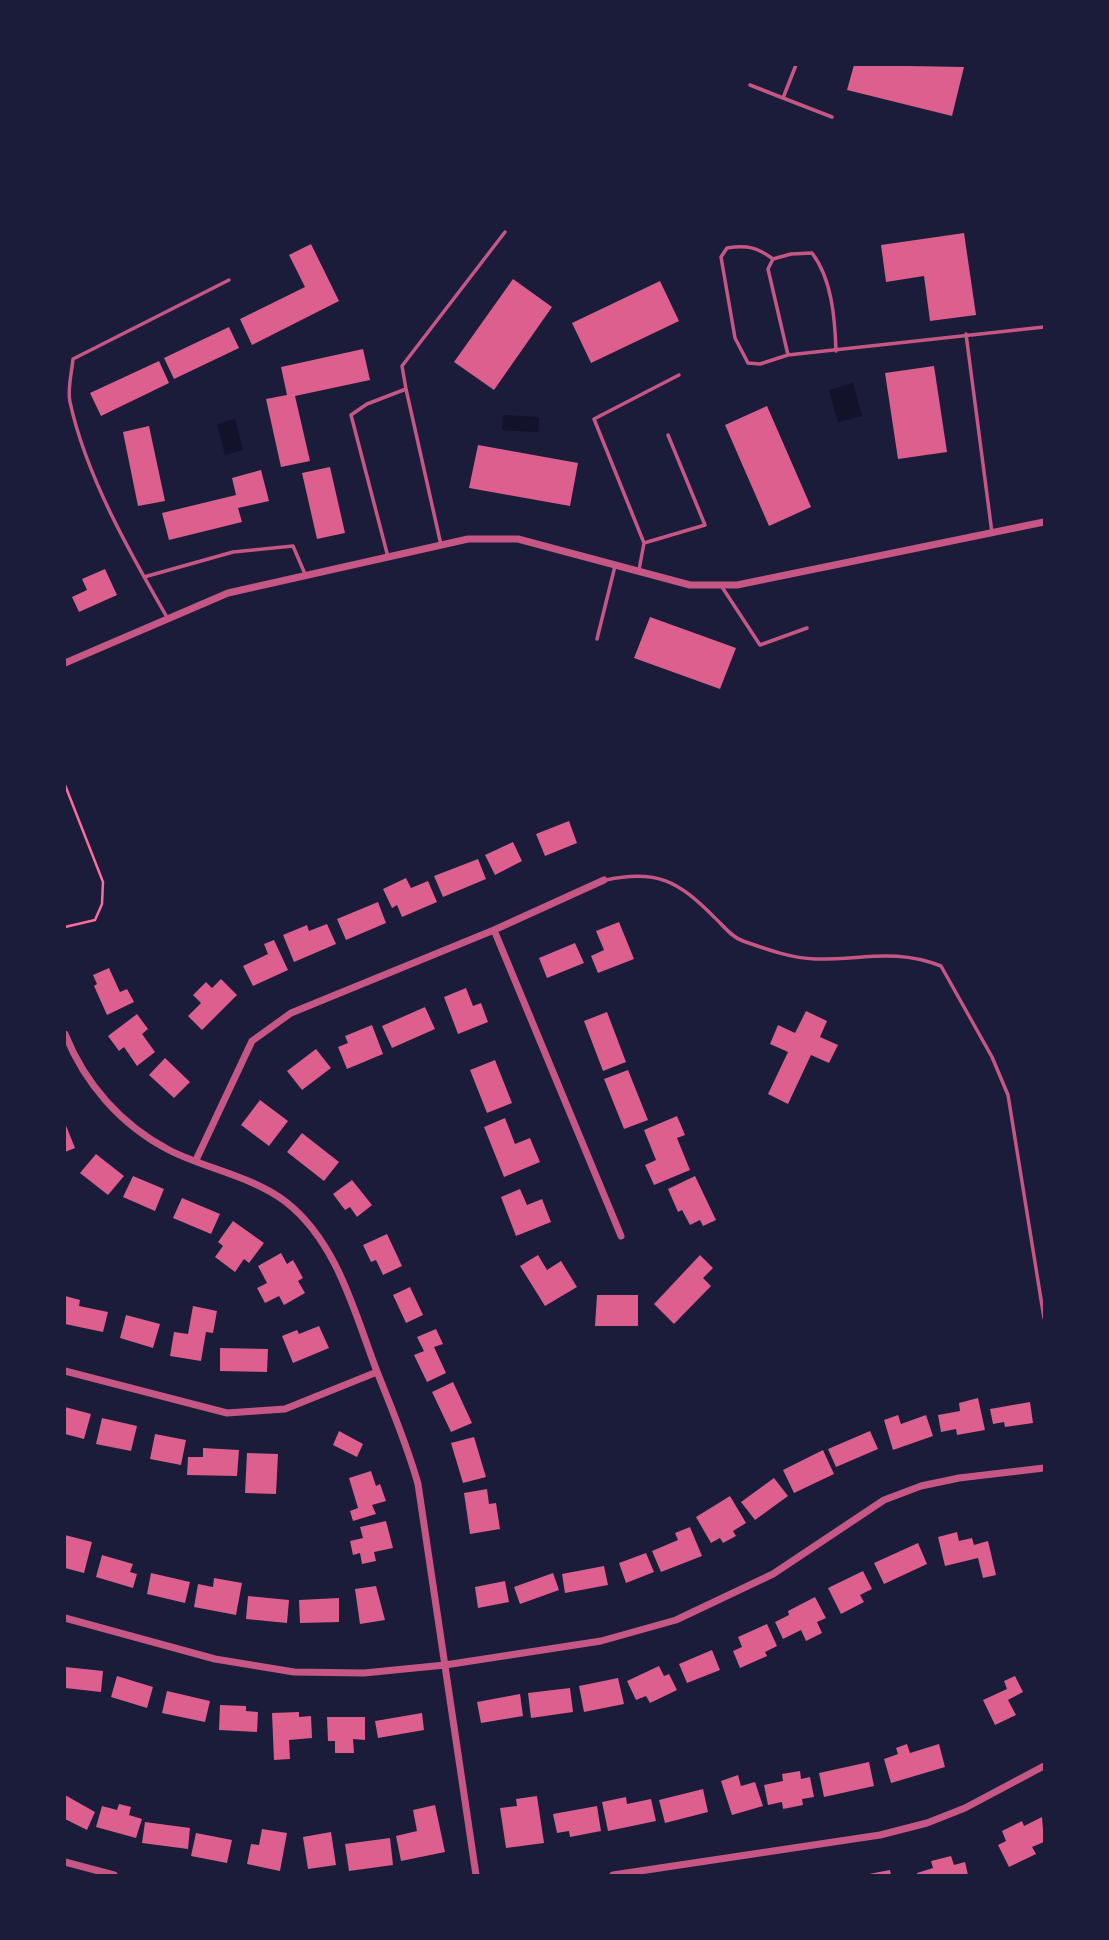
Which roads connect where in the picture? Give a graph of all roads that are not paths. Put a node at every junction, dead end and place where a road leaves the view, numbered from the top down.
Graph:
1 (796, 65) edge
2 (750, 85) dead end
3 (783, 98) junction
4 (832, 117) dead end
5 (505, 232) dead end
6 (773, 259) junction
7 (229, 280) dead end
8 (1044, 327) edge
9 (966, 334) junction
10 (836, 351) junction
11 (788, 355) junction
12 (679, 375) dead end
13 (406, 388) junction
14 (668, 435) dead end
15 (1044, 522) edge
16 (992, 533) junction
17 (644, 543) junction
18 (441, 545) junction
19 (388, 556) junction
20 (616, 564) junction
21 (639, 570) junction
22 (306, 575) junction
23 (144, 577) junction
24 (721, 585) junction
25 (167, 619) junction
26 (807, 628) dead end
27 (597, 639) dead end
28 (65, 663) edge
29 (604, 880) joint
30 (494, 930) junction
31 (65, 1034) edge
32 (196, 1160) junction
33 (621, 1236) dead end
34 (1044, 1318) edge
35 (65, 1371) edge
36 (377, 1372) junction
37 (1044, 1468) edge
38 (65, 1618) edge
39 (445, 1665) junction
40 (1044, 1766) edge
41 (65, 1862) edge
42 (114, 1875) edge
43 (476, 1875) edge
44 (613, 1875) edge

1 - 3 lane
2 - 3 lane
3 - 4 lane
5 - 13 lane
6 - 10 lane
6 - 11 lane
6 - 11 lane
7 - 23 lane
8 - 9 lane
9 - 10 lane
9 - 16 lane
10 - 11 lane
12 - 17 lane
13 - 18 lane
13 - 19 lane
14 - 17 lane
15 - 16 street
16 - 24 street
17 - 21 lane
18 - 19 street
18 - 20 street
19 - 22 street
20 - 21 street
20 - 27 lane
21 - 24 street
22 - 23 lane
22 - 25 street
23 - 25 lane
24 - 26 lane
25 - 28 street
29 - 30 street
29 - 34 lane
30 - 32 street
30 - 33 street
31 - 32 street
32 - 36 street
35 - 36 street
36 - 39 street
37 - 39 street
38 - 39 street
39 - 43 street
40 - 44 street
41 - 42 street

